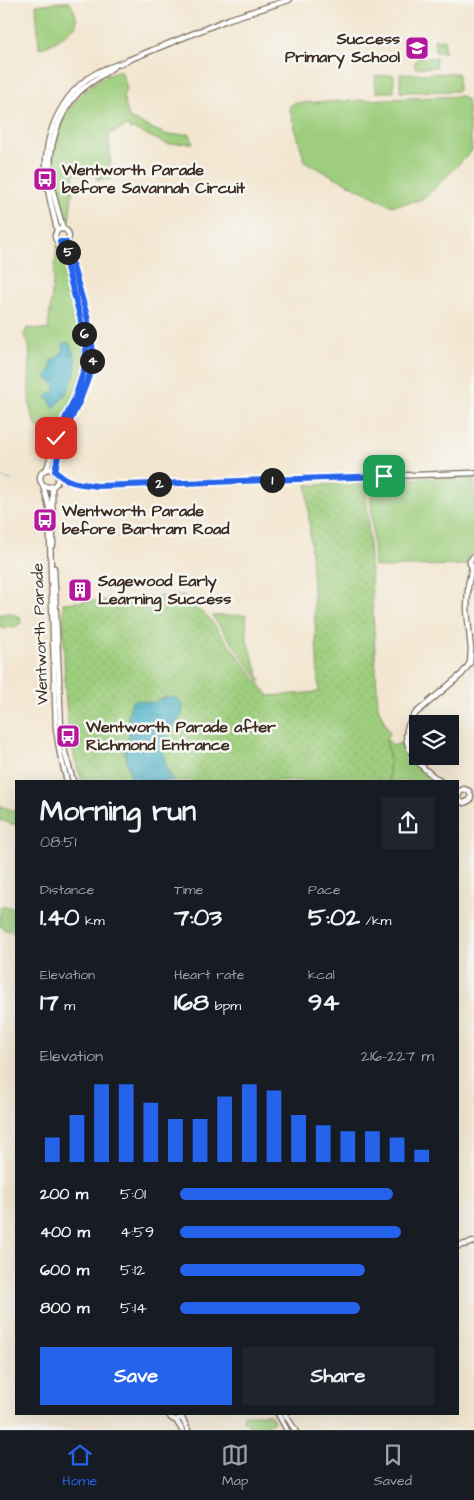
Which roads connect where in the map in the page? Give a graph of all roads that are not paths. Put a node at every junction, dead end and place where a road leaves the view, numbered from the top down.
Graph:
1 (289, 0) edge
2 (116, 65) junction
3 (63, 229) junction
4 (57, 230) junction
5 (60, 242) junction
6 (66, 242) junction
7 (47, 469) junction
8 (56, 473) junction
9 (474, 473) edge
10 (68, 481) junction
11 (43, 485) junction
12 (53, 486) junction
13 (474, 556) edge
14 (473, 570) edge
15 (67, 780) edge
16 (73, 780) edge
17 (439, 780) edge
18 (460, 790) edge
19 (459, 798) edge
20 (472, 801) edge
21 (474, 1242) edge
22 (459, 1246) edge
23 (170, 1415) edge
24 (181, 1415) edge
25 (279, 1415) edge
26 (286, 1415) edge
27 (176, 1420) junction
28 (182, 1430) edge
29 (188, 1430) edge
30 (287, 1430) edge
31 (295, 1430) edge

1 - 2 street, Wentworth Parade
2 - 3 street, Wentworth Parade
2 - 4 street, Wentworth Parade
3 - 4 street
3 - 6 street, Wentworth Parade
4 - 5 street, Wentworth Parade
5 - 6 street
5 - 7 street, Wentworth Parade
6 - 8 street, Wentworth Parade
7 - 8 street
7 - 11 street, Wentworth Parade
8 - 10 street
8 - 12 street, Wentworth Parade
9 - 10 street
10 - 12 street
11 - 12 street
11 - 15 street, Wentworth Parade
12 - 16 street, Wentworth Parade
13 - 14 street
14 - 17 street
18 - 20 street
19 - 20 street
21 - 22 street
23 - 27 street
24 - 27 street
24 - 29 street
25 - 30 street
26 - 31 street
27 - 28 street

